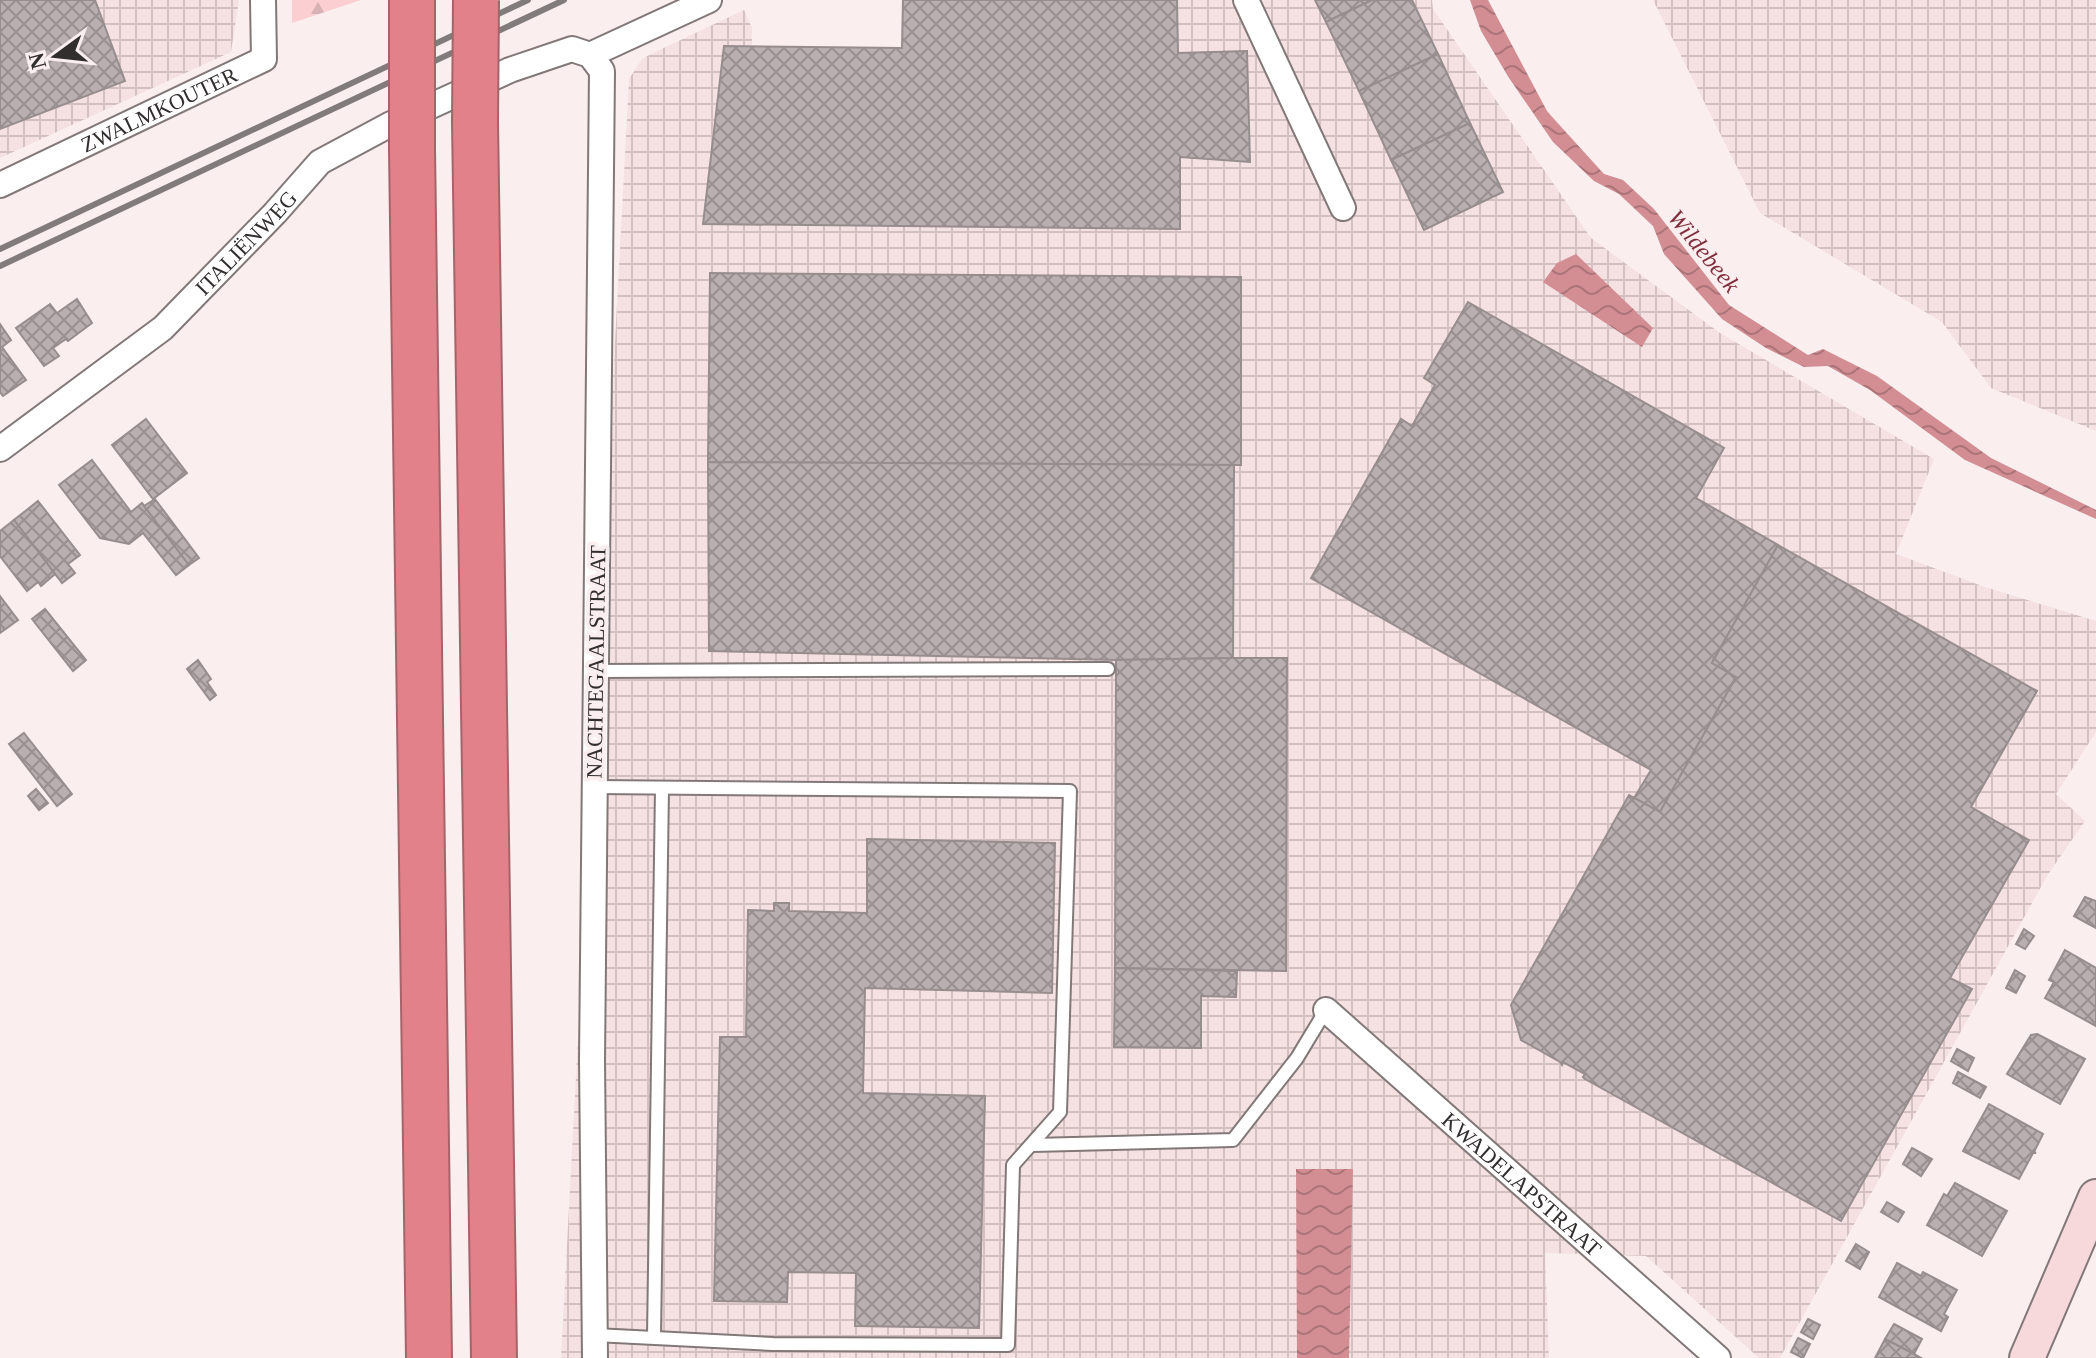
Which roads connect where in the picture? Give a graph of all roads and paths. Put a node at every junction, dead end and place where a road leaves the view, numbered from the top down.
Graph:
1 (263, 0) edge
2 (412, 0) edge
3 (476, 0) edge
4 (709, 0) edge
5 (1246, 0) edge
6 (590, 55) junction
7 (0, 185) edge
8 (1343, 208) dead end
9 (0, 449) edge
10 (1108, 669) dead end
11 (596, 671) junction
12 (595, 787) junction
13 (662, 788) junction
14 (1326, 1010) joint
15 (1033, 1145) junction
16 (2096, 1197) edge
17 (654, 1337) junction
18 (595, 1346) edge
19 (429, 1358) edge
20 (494, 1358) edge
21 (1718, 1358) edge
22 (2027, 1358) edge

1 - 7 street, ZWALMKOUTER
2 - 19 highway, bridge
3 - 20 highway, bridge
4 - 6 street
5 - 8 street
6 - 9 street, ITALIËNWEG
6 - 11 street, NACHTEGAALSTRAAT
10 - 11 lane
11 - 12 street, NACHTEGAALSTRAAT
12 - 13 lane
12 - 18 street, NACHTEGAALSTRAAT
13 - 15 lane
13 - 17 lane
14 - 15 lane
14 - 21 street, KWADELAPSTRAAT
15 - 17 lane
16 - 22 main road
17 - 18 lane

